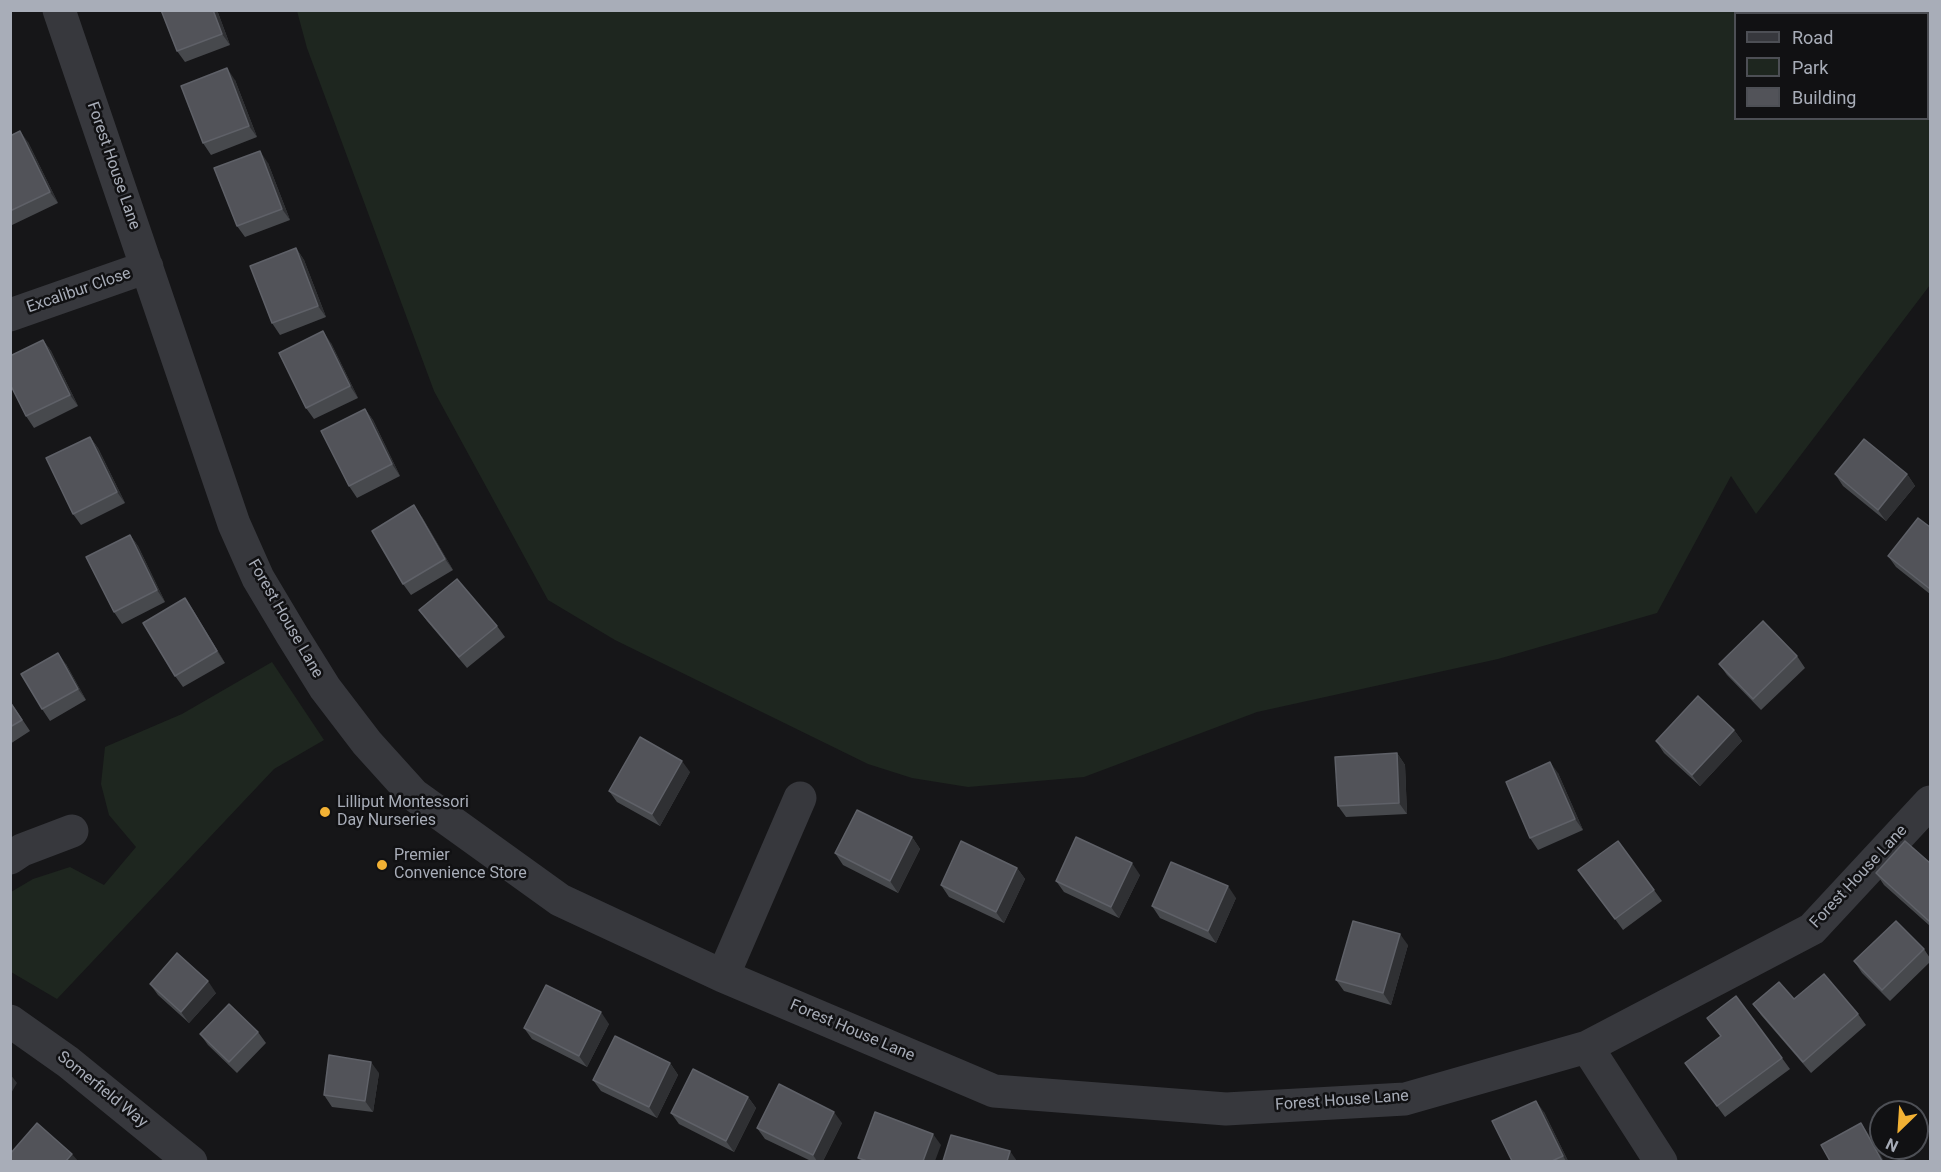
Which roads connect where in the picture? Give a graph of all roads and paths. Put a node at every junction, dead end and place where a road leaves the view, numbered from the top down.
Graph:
1 (59, 10) edge
2 (147, 267) junction
3 (10, 315) edge
4 (800, 798) dead end
5 (1930, 802) edge
6 (72, 831) dead end
7 (10, 858) edge
8 (723, 976) junction
9 (10, 1021) edge
10 (1587, 1047) junction
11 (191, 1161) edge
12 (1660, 1161) edge

1 - 2 street, Forest House Lane
2 - 3 street, Excalibur Close
2 - 8 street, Forest House Lane
4 - 8 street
5 - 10 street, Forest House Lane
6 - 7 street
8 - 10 street, Forest House Lane
9 - 11 street, Somerfield Way
10 - 12 street

